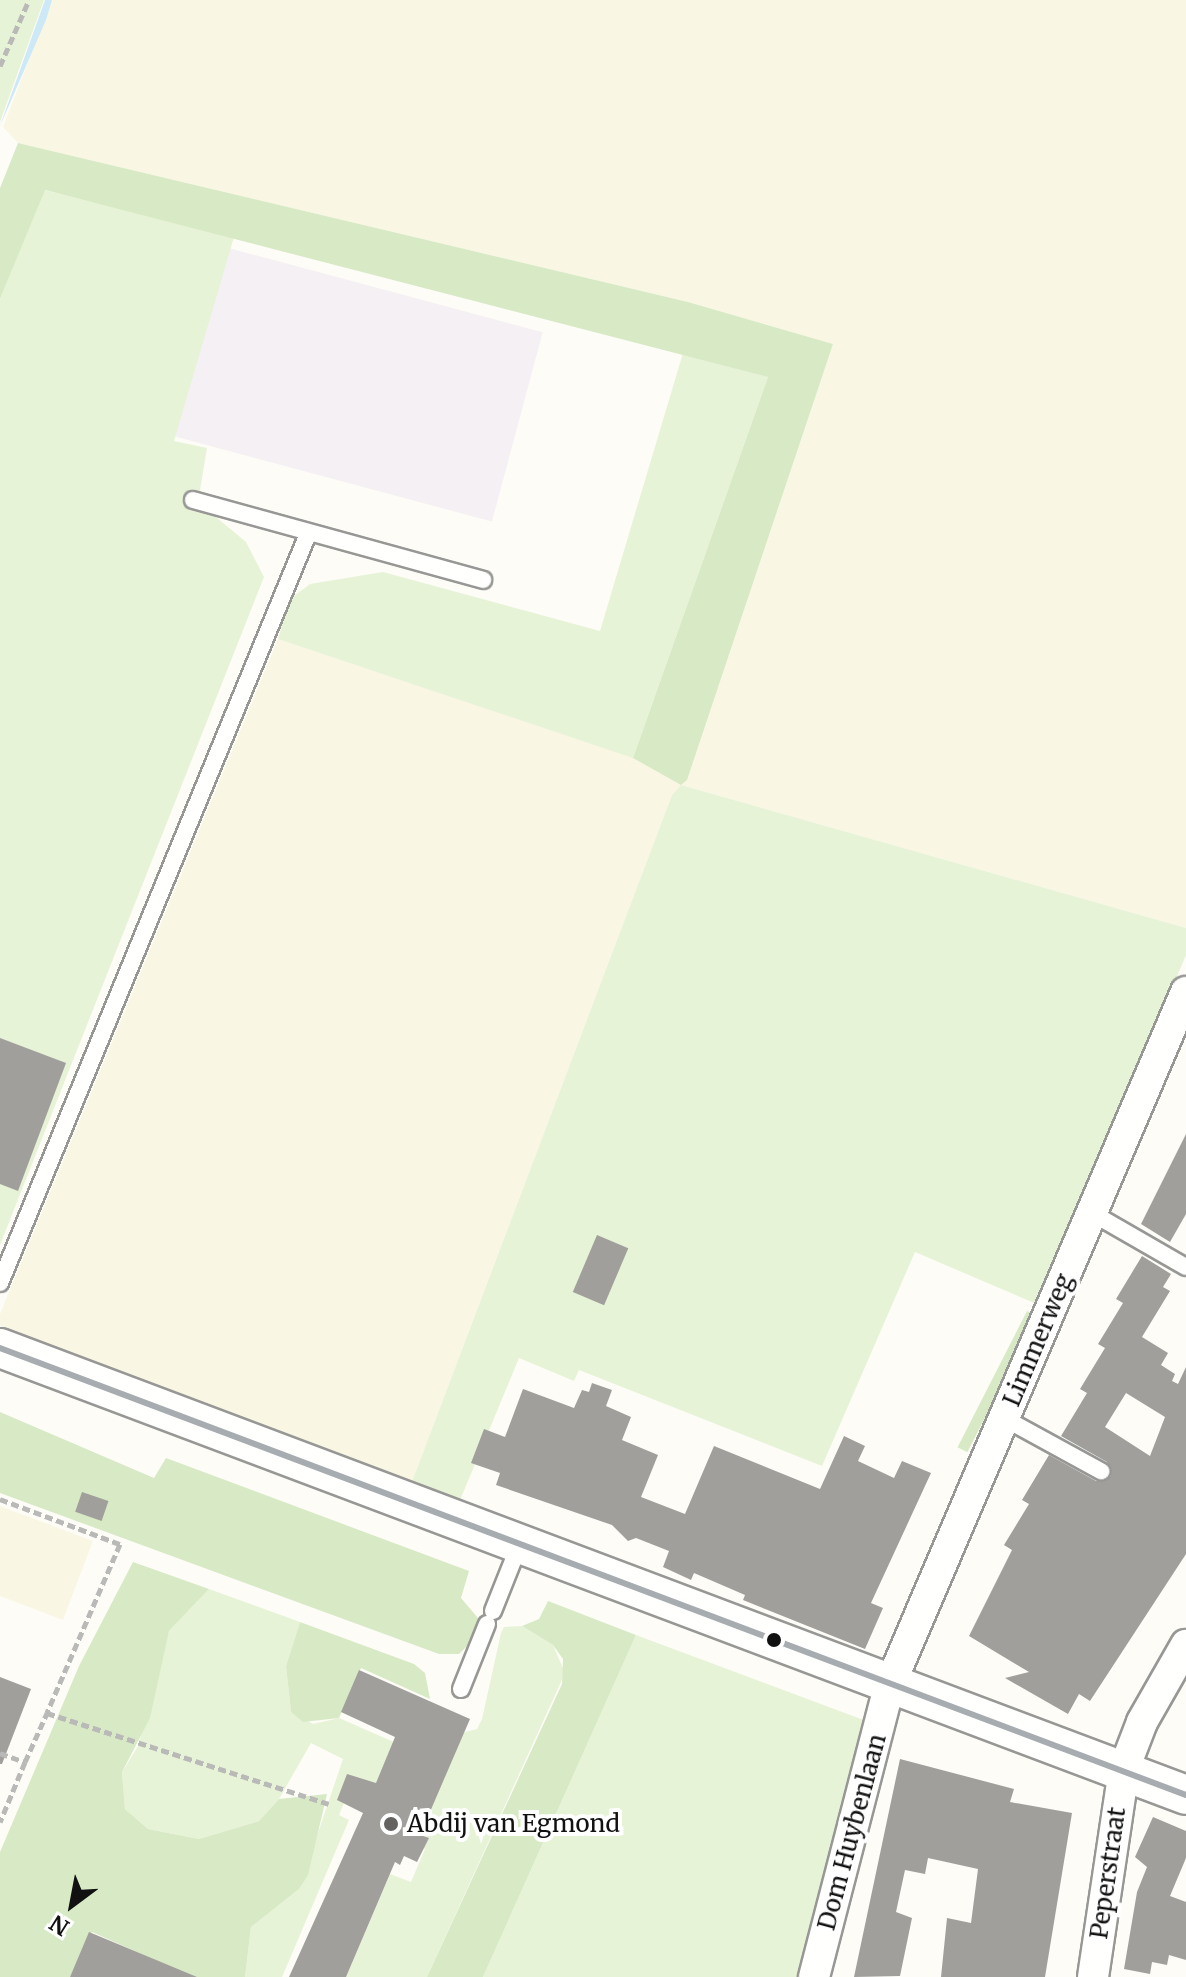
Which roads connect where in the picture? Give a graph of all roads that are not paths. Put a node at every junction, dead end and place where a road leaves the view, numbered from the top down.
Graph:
1 (193, 500) dead end
2 (308, 534) junction
3 (483, 580) dead end
4 (1186, 992) edge
5 (1092, 1213) junction
6 (1186, 1267) edge
7 (0, 1283) edge
8 (0, 1348) edge
9 (1004, 1418) junction
10 (1101, 1471) dead end
11 (520, 1543) junction
12 (1186, 1645) edge
13 (889, 1687) junction
14 (461, 1689) dead end
15 (1124, 1769) junction
16 (1186, 1795) edge
17 (814, 1977) edge
18 (1093, 1977) edge

1 - 2 lane
2 - 3 lane
2 - 7 lane
4 - 5 street, Limmerweg
5 - 6 lane
5 - 9 street, Limmerweg
8 - 11 street
9 - 10 lane
9 - 13 street, Limmerweg
11 - 13 street
11 - 14 lane
12 - 15 street, Peperstraat
13 - 15 street
13 - 17 street, Dom Huybenlaan
15 - 16 street
15 - 18 street, Peperstraat

